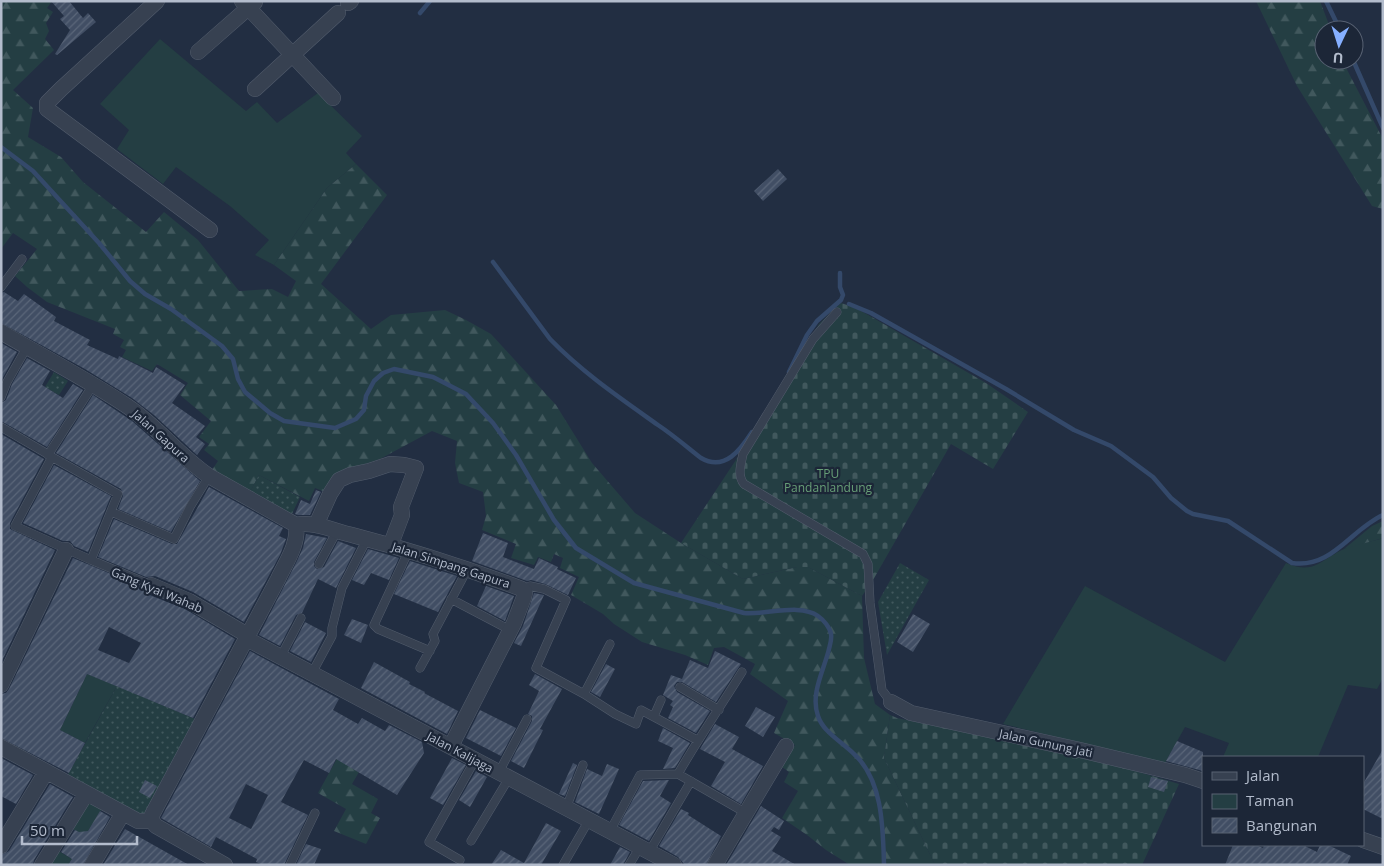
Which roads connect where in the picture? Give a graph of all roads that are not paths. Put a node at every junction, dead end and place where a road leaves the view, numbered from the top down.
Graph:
1 (157, 1) edge
2 (249, 4) edge
3 (346, 6) edge
4 (198, 52) dead end
5 (292, 56) junction
6 (255, 89) dead end
7 (333, 98) dead end
8 (210, 230) dead end
9 (22, 259) dead end
10 (1, 287) edge
11 (837, 312) dead end
12 (1, 332) edge
13 (27, 347) junction
14 (93, 385) junction
15 (1, 397) edge
16 (1, 427) edge
17 (50, 456) junction
18 (209, 476) junction
19 (112, 512) junction
20 (296, 525) junction
21 (316, 525) junction
22 (337, 531) junction
23 (366, 539) junction
24 (391, 544) junction
25 (66, 550) junction
26 (409, 550) junction
27 (91, 560) junction
28 (319, 564) dead end
29 (468, 568) junction
30 (151, 585) joint
31 (524, 592) junction
32 (451, 599) junction
33 (301, 618) dead end
34 (510, 630) junction
35 (248, 637) junction
36 (610, 644) dead end
37 (430, 651) junction
38 (281, 656) junction
39 (420, 668) dead end
40 (742, 672) dead end
41 (312, 673) junction
42 (1, 685) edge
43 (680, 687) dead end
44 (584, 694) junction
45 (661, 700) dead end
46 (891, 702) joint
47 (719, 710) junction
48 (654, 716) junction
49 (527, 719) dead end
50 (697, 740) junction
51 (450, 746) junction
52 (786, 746) dead end
53 (3, 753) edge
54 (475, 760) junction
55 (583, 765) dead end
56 (46, 772) junction
57 (678, 774) junction
58 (504, 775) junction
59 (691, 781) junction
60 (1202, 781) edge
61 (86, 794) junction
62 (566, 808) junction
63 (123, 813) junction
64 (315, 813) dead end
65 (746, 813) junction
66 (589, 820) junction
67 (152, 821) junction
68 (610, 831) junction
69 (1364, 840) edge
70 (471, 841) dead end
71 (1, 846) edge
72 (1383, 847) edge
73 (644, 849) junction
74 (460, 860) dead end
75 (42, 865) edge
76 (92, 865) edge
77 (225, 865) edge
78 (290, 865) edge
79 (563, 865) edge
80 (629, 865) edge
81 (674, 865) edge
82 (715, 865) edge

1 - 8 street
2 - 4 street
2 - 5 street
3 - 5 street
5 - 6 street
5 - 7 street
9 - 10 lane
11 - 46 lane
12 - 13 street, Jalan Gapura
13 - 14 street, Jalan Gapura
13 - 15 lane
14 - 17 lane
14 - 18 street, Jalan Gapura
16 - 17 lane
17 - 19 lane
17 - 25 lane, Gang Kyai Wahab
18 - 19 lane
18 - 20 street, Jalan Gapura
19 - 27 lane
20 - 21 street, Jalan Simpang Gapura
20 - 35 street
21 - 22 street, Jalan Simpang Gapura
21 - 24 street
22 - 23 street, Jalan Simpang Gapura
22 - 28 lane
23 - 24 street, Jalan Simpang Gapura
23 - 41 lane
24 - 26 street, Jalan Simpang Gapura
25 - 27 lane, Gang Kyai Wahab
25 - 42 street
26 - 29 street, Jalan Simpang Gapura
26 - 37 lane
27 - 30 lane, Gang Kyai Wahab
29 - 31 street, Jalan Simpang Gapura
29 - 32 lane
30 - 35 street, Gang Kyai Wahab
31 - 34 street, Jalan Simpang Gapura
31 - 44 lane
32 - 34 lane
32 - 37 lane
33 - 38 lane
34 - 51 street, Jalan Simpang Gapura
35 - 38 street, Jalan Kalijaga
35 - 67 street
36 - 44 lane
37 - 39 lane
38 - 41 street, Jalan Kalijaga
40 - 47 lane
41 - 51 street, Jalan Kalijaga
43 - 47 lane
44 - 48 lane
45 - 48 lane
46 - 60 street, Jalan Gunung Jati
47 - 50 lane
48 - 50 lane
49 - 58 lane
50 - 57 lane
51 - 54 street, Jalan Kalijaga
52 - 65 street
53 - 56 street
54 - 58 street, Jalan Kalijaga
54 - 74 lane
55 - 62 lane
56 - 61 street
56 - 71 street
57 - 59 lane
57 - 68 lane
58 - 62 street, Jalan Kalijaga
58 - 70 lane
59 - 65 lane
59 - 73 lane
61 - 63 street
61 - 75 street
62 - 66 street, Jalan Kalijaga
63 - 67 street
63 - 76 street
64 - 78 lane
65 - 82 street
66 - 68 street, Jalan Kalijaga
66 - 79 lane
67 - 77 street
68 - 73 street, Jalan Kalijaga
69 - 72 street
73 - 80 lane
73 - 81 street, Jalan Kalijaga

